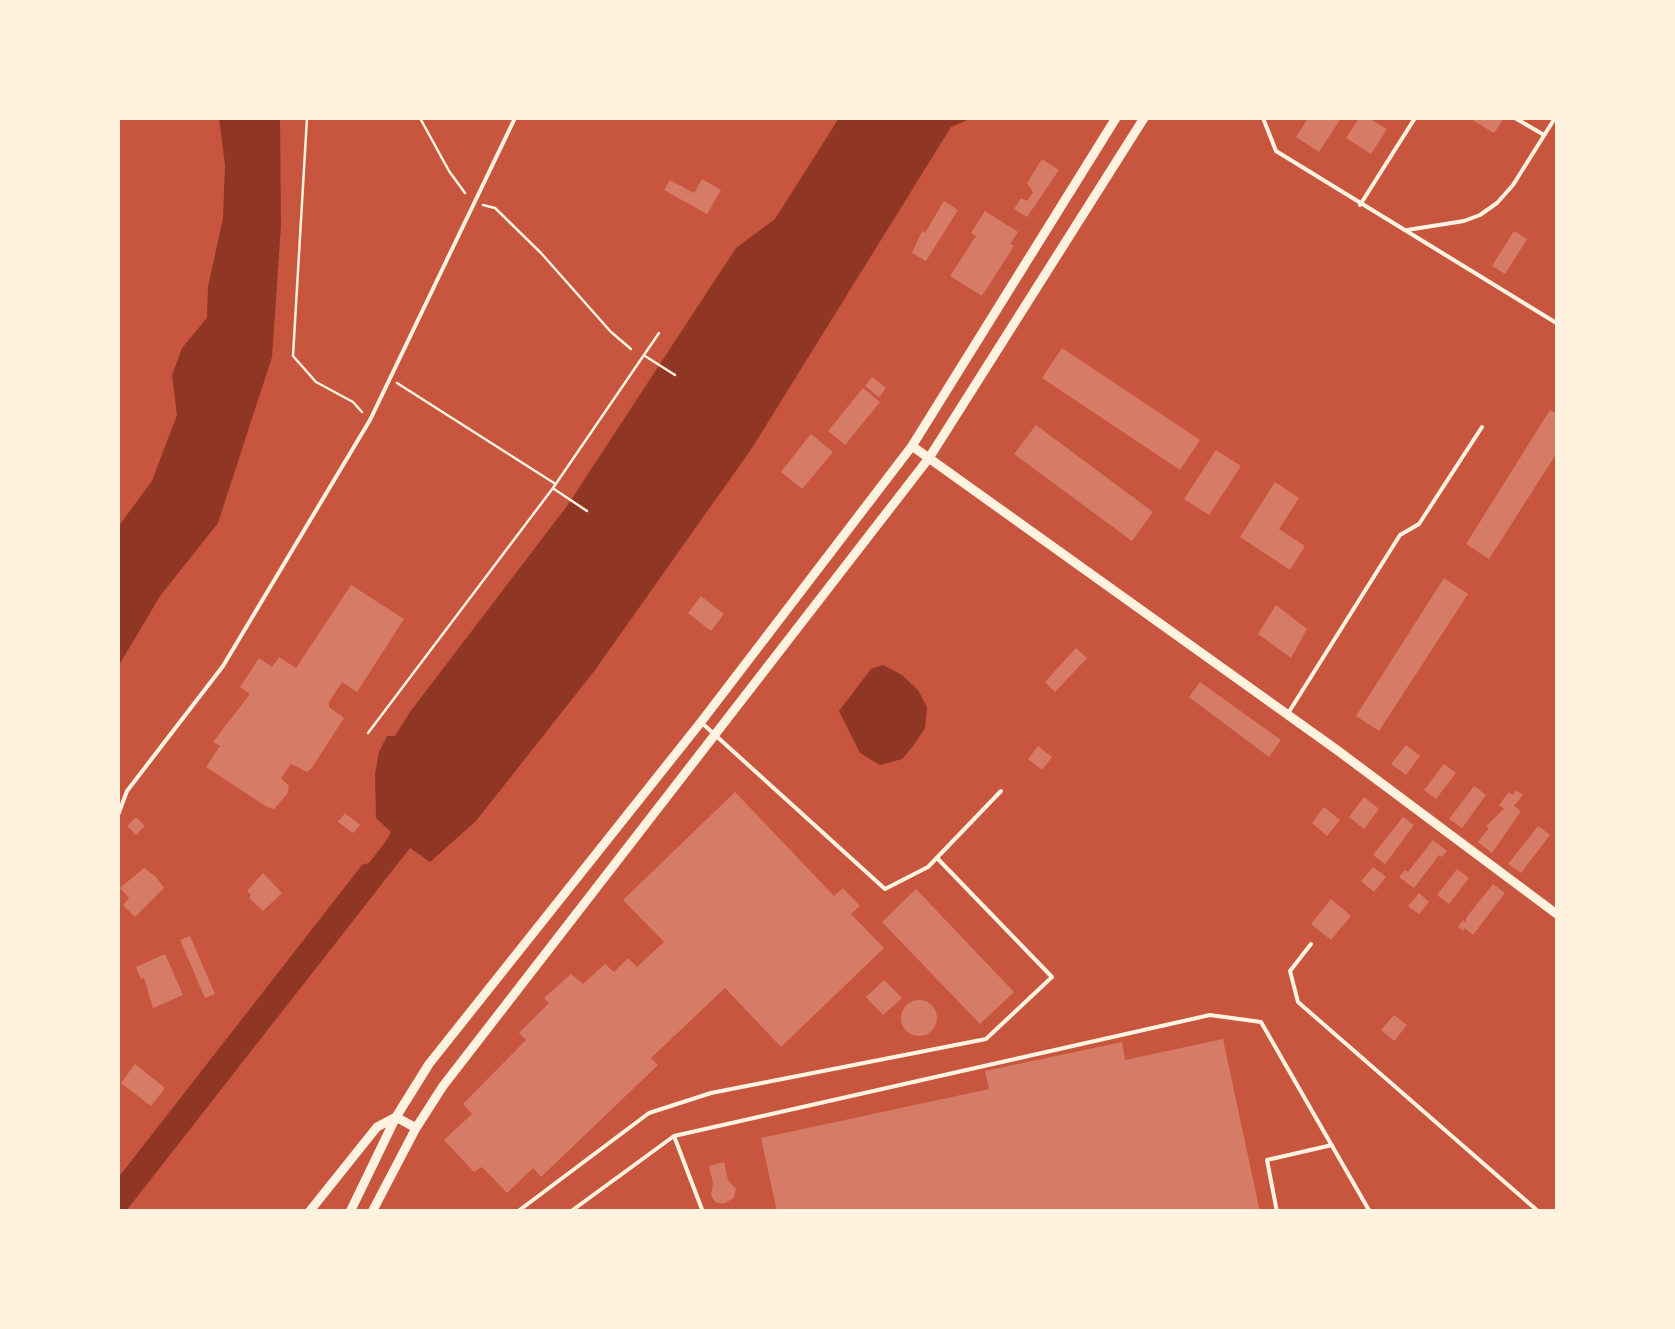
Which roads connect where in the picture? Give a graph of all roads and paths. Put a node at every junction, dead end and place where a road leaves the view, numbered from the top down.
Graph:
1 (307, 118) edge
2 (420, 118) edge
3 (515, 118) edge
4 (1116, 118) edge
5 (1144, 118) edge
6 (1262, 118) edge
7 (1415, 118) edge
8 (1515, 118) edge
9 (1555, 118) edge
10 (1544, 135) junction
11 (472, 202) junction
12 (1360, 205) junction
13 (1408, 230) junction
14 (1000, 304) junction
15 (1018, 316) junction
16 (1558, 324) edge
17 (659, 333) dead end
18 (631, 349) dead end
19 (644, 355) junction
20 (675, 375) dead end
21 (390, 378) junction
22 (370, 420) junction
23 (1482, 427) dead end
24 (912, 446) junction
25 (929, 458) junction
26 (554, 486) junction
27 (587, 510) dead end
28 (1287, 714) junction
29 (701, 722) junction
30 (368, 733) dead end
31 (716, 734) junction
32 (1002, 791) dead end
33 (118, 815) edge
34 (936, 858) junction
35 (1558, 915) edge
36 (1311, 944) dead end
37 (396, 1117) junction
38 (416, 1128) junction
39 (674, 1136) junction
40 (1332, 1145) junction
41 (309, 1212) edge
42 (350, 1212) edge
43 (372, 1212) edge
44 (517, 1212) edge
45 (570, 1212) edge
46 (703, 1212) edge
47 (1277, 1212) edge
48 (1370, 1212) edge
49 (1539, 1212) edge

1 - 22 path
2 - 11 path
3 - 11 lane
4 - 14 street
5 - 15 street
6 - 12 lane
7 - 12 lane
8 - 10 lane
9 - 10 lane
10 - 13 lane
11 - 18 path
11 - 21 lane
12 - 13 lane
13 - 16 lane
14 - 15 street
14 - 24 street
15 - 25 street
17 - 19 path
19 - 20 path
19 - 26 path
21 - 22 lane
21 - 26 path
22 - 33 lane
23 - 28 lane
24 - 25 street
24 - 29 street
25 - 28 street
25 - 31 street
26 - 27 path
26 - 30 path
28 - 35 street
29 - 31 lane
29 - 37 street
31 - 34 lane
31 - 38 street
32 - 34 lane
34 - 44 lane
36 - 49 lane
37 - 38 street
37 - 41 street
37 - 42 street
38 - 43 street
39 - 40 lane
39 - 45 lane
39 - 46 lane
40 - 47 lane
40 - 48 lane

